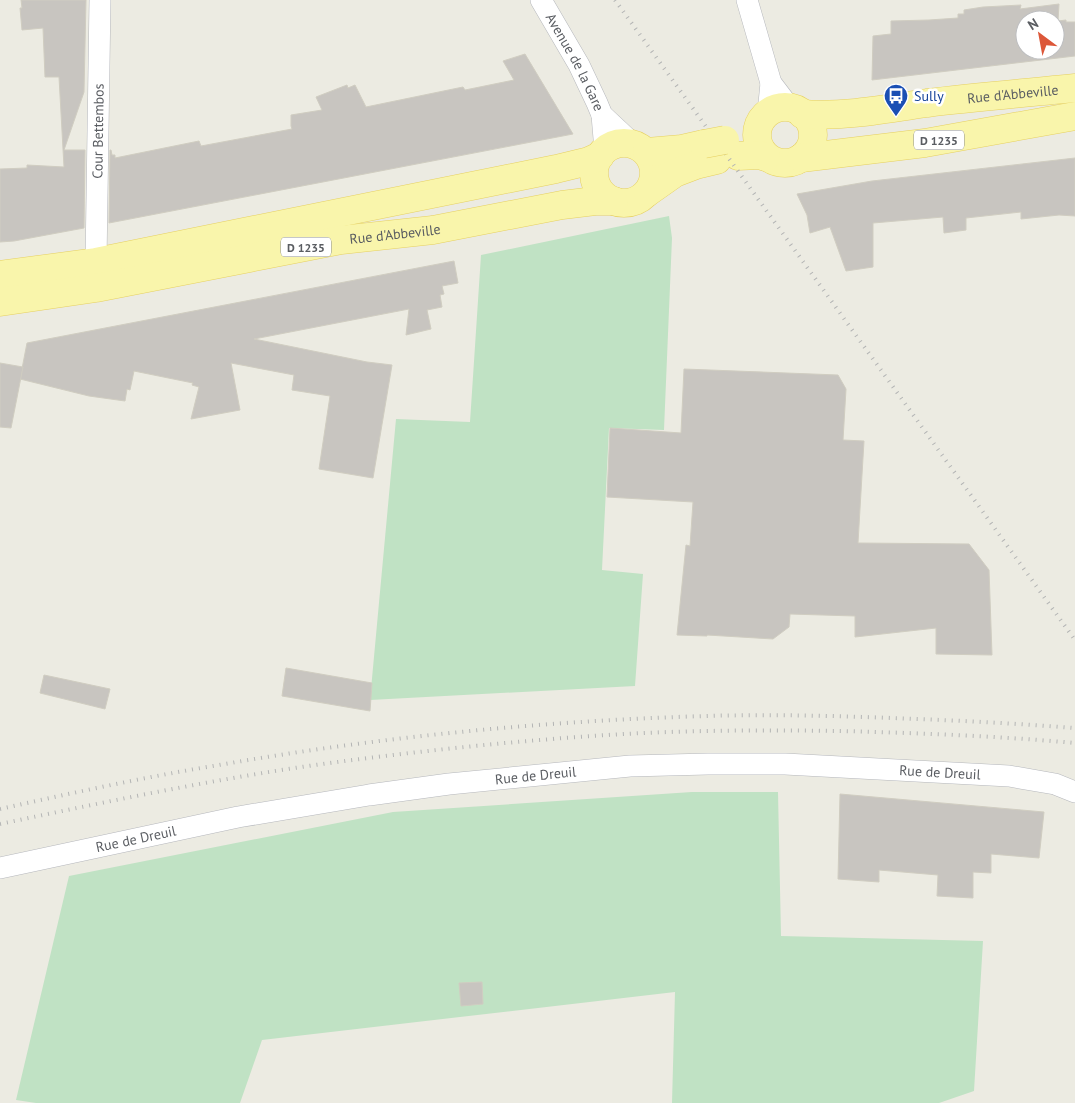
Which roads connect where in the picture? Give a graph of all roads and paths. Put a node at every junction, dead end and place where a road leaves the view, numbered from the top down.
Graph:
1 (100, 0) edge
2 (541, 0) edge
3 (747, 0) edge
4 (1075, 88) edge
5 (602, 115) junction
6 (779, 115) junction
7 (1075, 116) edge
8 (640, 148) junction
9 (721, 150) junction
10 (602, 153) junction
11 (766, 157) junction
12 (801, 158) junction
13 (648, 192) junction
14 (614, 201) junction
15 (0, 275) edge
16 (96, 275) junction
17 (0, 302) edge
18 (1075, 792) edge
19 (0, 868) edge

1 - 16 street, Cour Bettembos
2 - 5 street, Avenue de la Gare
3 - 6 street
4 - 6 main road, Rue d'Abbeville
5 - 8 street, Avenue de la Gare
5 - 10 street
6 - 9 main road, Rue d'Abbeville
6 - 11 main road
6 - 12 main road
7 - 12 main road, D 1235
8 - 9 main road, Rue d'Abbeville
8 - 10 main road
8 - 13 main road
9 - 11 main road, Rue d'Abbeville
9 - 13 main road, Rue d'Abbeville
10 - 14 main road
10 - 16 main road, Rue d'Abbeville / D 1235
11 - 12 main road
13 - 14 main road
14 - 16 main road, Rue d'Abbeville / D 1235
15 - 16 main road, Rue d'Abbeville / D 1235
16 - 17 main road, Rue d'Abbeville / D 1235
18 - 19 street, Rue de Dreuil

